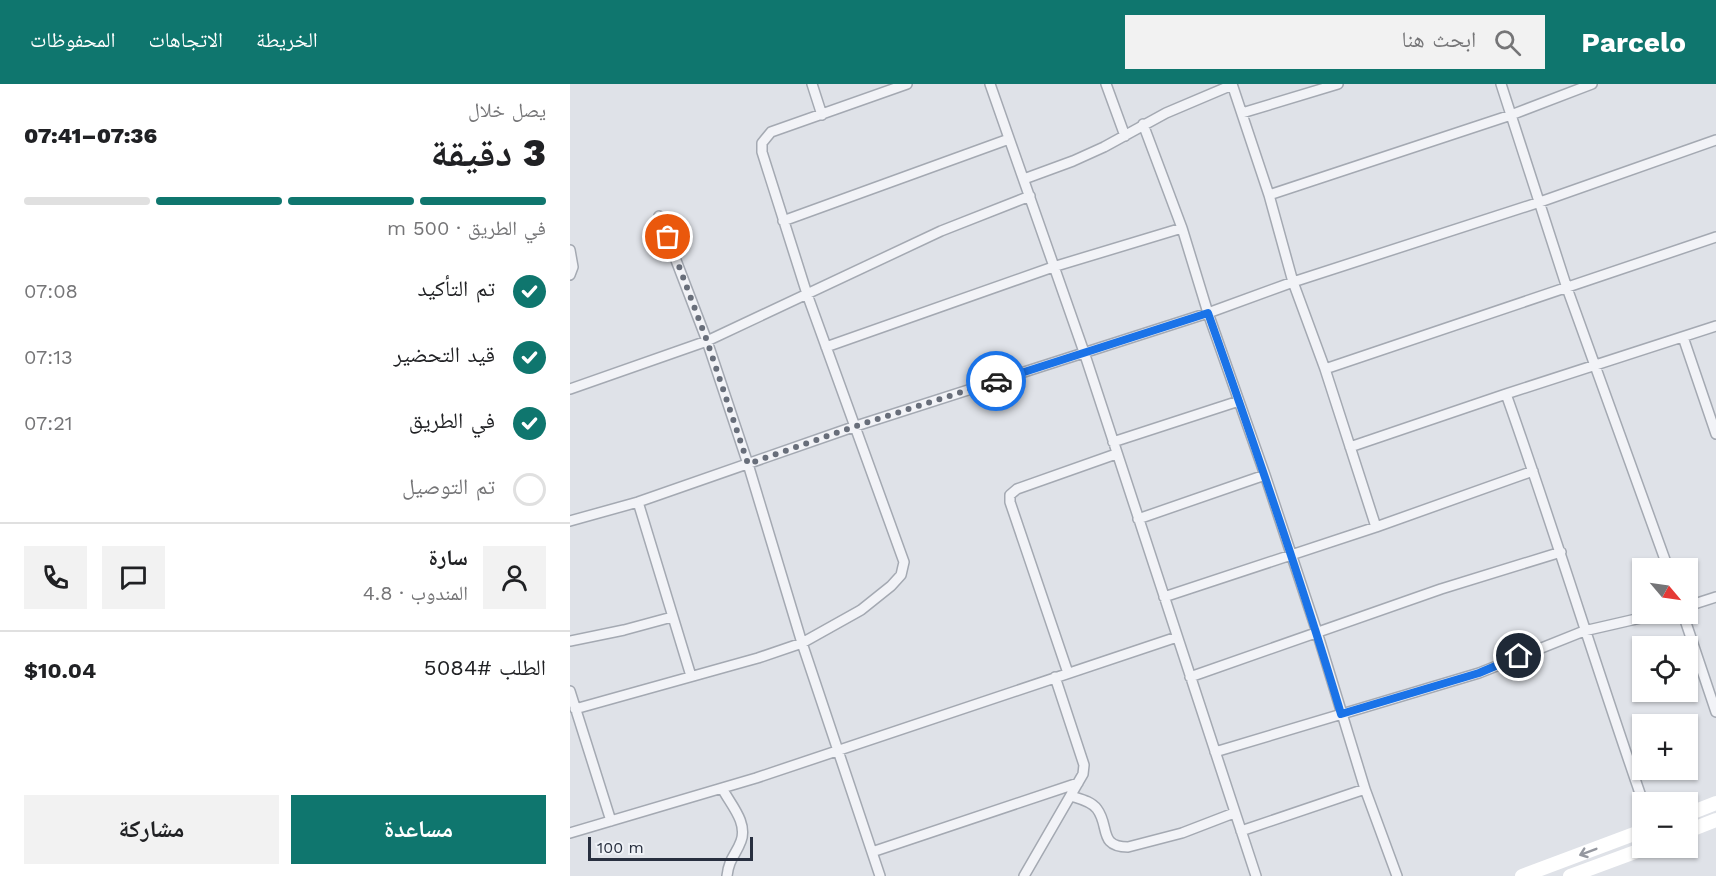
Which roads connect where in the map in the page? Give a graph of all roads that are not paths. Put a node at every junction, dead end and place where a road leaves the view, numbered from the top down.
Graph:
1 (812, 84) edge
2 (907, 84) edge
3 (990, 84) edge
4 (1106, 84) edge
5 (1338, 84) edge
6 (1501, 84) edge
7 (1592, 84) edge
8 (1232, 85) edge
9 (1324, 86) edge
10 (1242, 113) junction
11 (822, 115) junction
12 (1511, 115) junction
13 (1143, 124) junction
14 (1125, 136) junction
15 (1009, 139) junction
16 (1716, 140) edge
17 (1024, 179) junction
18 (1269, 195) junction
19 (1029, 196) junction
20 (1540, 202) junction
21 (659, 216) dead end
22 (783, 221) junction
23 (1182, 228) junction
24 (1716, 237) edge
25 (570, 250) edge
26 (1053, 267) junction
27 (570, 276) edge
28 (1293, 282) junction
29 (1568, 288) junction
30 (807, 294) junction
31 (1208, 313) junction
32 (1716, 326) edge
33 (1683, 337) junction
34 (707, 341) junction
35 (826, 347) junction
36 (1084, 352) junction
37 (1594, 365) junction
38 (1325, 369) junction
39 (570, 389) edge
40 (1506, 394) junction
41 (1239, 401) junction
42 (1712, 412) edge
43 (856, 426) junction
44 (1716, 434) edge
45 (1113, 442) junction
46 (1350, 447) junction
47 (1116, 454) junction
48 (748, 464) junction
49 (1533, 471) junction
50 (1265, 475) junction
51 (638, 502) junction
52 (1138, 519) junction
53 (570, 521) edge
54 (1376, 527) junction
55 (1561, 552) junction
56 (1290, 554) junction
57 (1664, 558) edge
58 (1164, 597) junction
59 (1716, 597) edge
60 (1698, 603) edge
61 (672, 617) junction
62 (1632, 620) edge
63 (1686, 624) edge
64 (1317, 632) junction
65 (1584, 632) junction
66 (1176, 637) junction
67 (570, 641) edge
68 (802, 643) junction
69 (1068, 673) junction
70 (691, 676) junction
71 (1055, 677) junction
72 (1190, 677) junction
73 (570, 692) edge
74 (575, 709) junction
75 (1716, 712) edge
76 (1341, 714) junction
77 (838, 749) junction
78 (1215, 752) junction
79 (1078, 783) junction
80 (722, 788) junction
81 (1365, 789) junction
82 (1640, 792) edge
83 (1071, 796) junction
84 (1716, 803) edge
85 (1698, 810) edge
86 (1234, 813) junction
87 (1716, 820) edge
88 (612, 821) junction
89 (1698, 827) edge
90 (1241, 831) junction
91 (570, 833) edge
92 (1632, 835) edge
93 (872, 852) junction
94 (1632, 854) edge
95 (1587, 873) edge
96 (727, 876) edge
97 (880, 876) edge
98 (1024, 876) edge
99 (1256, 876) edge
100 (1397, 876) edge
101 (1522, 876) edge
102 (1570, 876) edge

1 - 11 street
2 - 11 street
3 - 15 street
4 - 14 street
5 - 9 street
6 - 12 street
7 - 12 street
8 - 10 street
8 - 13 street
9 - 10 street
10 - 18 street
11 - 22 street
12 - 18 street
12 - 20 street
13 - 14 street
13 - 23 street
14 - 17 street
15 - 17 street
15 - 22 street
16 - 20 street
17 - 19 street
18 - 28 street
19 - 26 street
19 - 30 street
20 - 28 street
20 - 29 street
21 - 34 street
22 - 30 street
23 - 26 street
23 - 31 street
24 - 29 street
25 - 27 street
26 - 35 street
26 - 36 street
28 - 31 street
28 - 38 street
29 - 37 street
29 - 38 street
30 - 34 street
30 - 35 street
31 - 36 street
31 - 41 street
32 - 33 street
33 - 37 street
33 - 42 street
34 - 39 street
34 - 48 street
35 - 43 street
36 - 43 street
36 - 45 street
37 - 40 street
37 - 57 street
38 - 46 street
40 - 46 street
40 - 49 street
41 - 45 street
41 - 50 street
42 - 44 street
43 - 48 street
43 - 68 street
45 - 47 street
46 - 54 street
47 - 52 street
47 - 69 street
48 - 51 street
48 - 68 street
49 - 54 street
49 - 55 street
50 - 52 street
50 - 56 street
51 - 53 street
51 - 61 street
52 - 58 street
54 - 56 street
55 - 64 street
55 - 65 street
56 - 58 street
56 - 64 street
58 - 66 street
59 - 60 street
61 - 67 street
61 - 70 street
62 - 65 street
63 - 75 street
64 - 72 street
64 - 76 street
65 - 76 street
65 - 82 street
66 - 69 street
66 - 72 street
68 - 70 street
68 - 77 street
69 - 71 street
70 - 74 street
71 - 77 street
71 - 79 street
72 - 78 street
73 - 74 street
74 - 88 street
76 - 78 street
76 - 81 street
77 - 80 street
77 - 93 street
78 - 86 street
79 - 83 street
79 - 93 street
80 - 88 street
80 - 96 street
81 - 90 street
81 - 100 street
83 - 86 street
83 - 98 street
84 - 85 main road
86 - 90 street
87 - 89 main road
88 - 91 street
90 - 99 street
92 -> 101 main road
93 - 97 street
94 - 95 main road
95 - 102 main road

